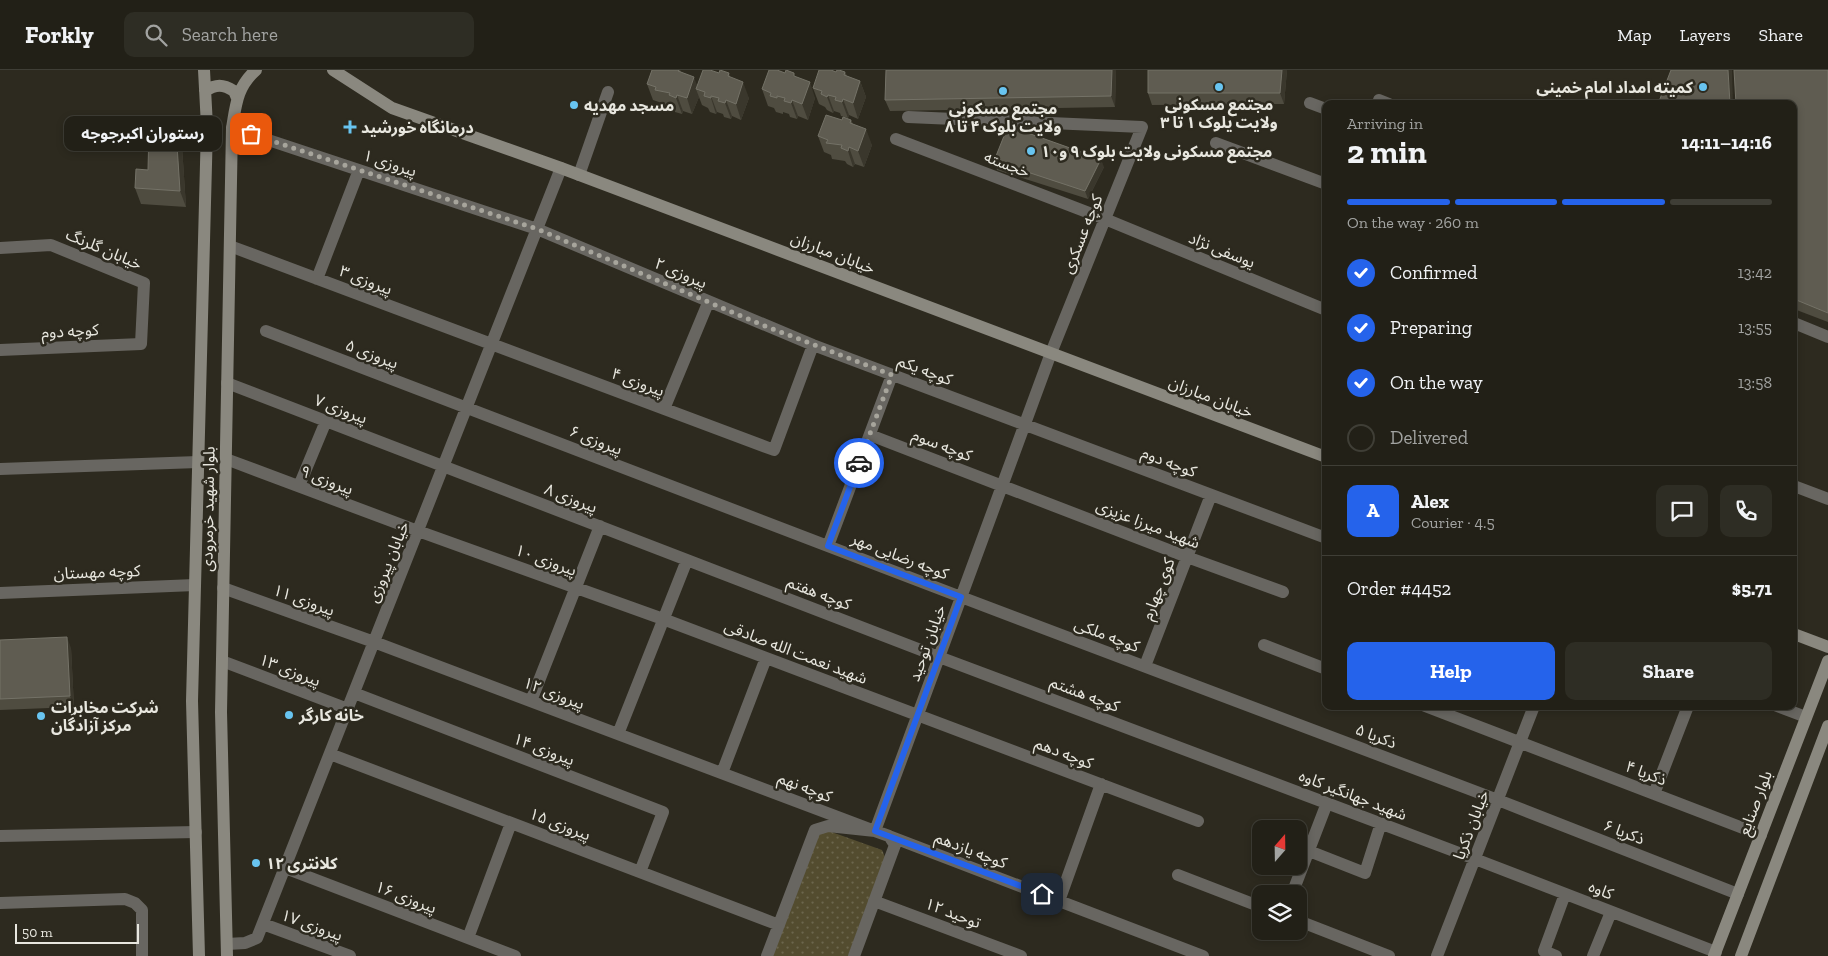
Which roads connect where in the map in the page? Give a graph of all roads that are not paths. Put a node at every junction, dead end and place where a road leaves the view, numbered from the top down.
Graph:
1 (204, 70) edge
2 (256, 70) edge
3 (333, 70) edge
4 (205, 91) junction
5 (608, 92) dead end
6 (237, 98) junction
7 (1310, 103) dead end
8 (1322, 107) edge
9 (908, 117) edge
10 (232, 128) junction
11 (896, 140) dead end
12 (1216, 143) dead end
13 (561, 168) junction
14 (359, 170) junction
15 (578, 175) junction
16 (1322, 183) edge
17 (1105, 220) junction
18 (537, 229) junction
19 (230, 246) junction
20 (0, 248) edge
21 (317, 279) junction
22 (708, 302) junction
23 (1322, 308) edge
24 (1797, 324) edge
25 (266, 331) dead end
26 (1828, 337) edge
27 (141, 344) joint
28 (491, 345) junction
29 (813, 345) junction
30 (0, 350) edge
31 (1051, 353) junction
32 (892, 375) junction
33 (227, 383) junction
34 (466, 408) junction
35 (664, 409) junction
36 (326, 421) junction
37 (1024, 425) junction
38 (870, 435) junction
39 (1322, 455) edge
40 (226, 458) junction
41 (198, 462) junction
42 (443, 466) junction
43 (0, 469) edge
44 (1003, 485) junction
45 (299, 486) junction
46 (1797, 487) edge
47 (1211, 495) junction
48 (1828, 499) edge
49 (714, 502) joint
50 (600, 526) junction
51 (418, 531) junction
52 (1322, 536) edge
53 (828, 546) junction
54 (1187, 557) junction
55 (687, 560) junction
56 (195, 585) junction
57 (223, 588) junction
58 (576, 588) junction
59 (1283, 592) dead end
60 (0, 593) edge
61 (961, 597) junction
62 (663, 619) junction
63 (1797, 635) edge
64 (374, 642) junction
65 (1264, 644) dead end
66 (1828, 647) edge
67 (939, 657) junction
68 (766, 658) junction
69 (222, 661) junction
70 (1828, 661) edge
71 (1145, 666) junction
72 (1322, 667) edge
73 (354, 693) junction
74 (531, 701) junction
75 (1242, 703) joint
76 (348, 709) junction
77 (1436, 710) edge
78 (1532, 710) edge
79 (1686, 710) edge
80 (1788, 710) edge
81 (918, 715) junction
82 (1806, 717) junction
83 (1828, 726) edge
84 (618, 734) junction
85 (1520, 742) junction
86 (330, 754) junction
87 (1220, 762) joint
88 (722, 773) junction
89 (1101, 784) junction
90 (1654, 794) junction
91 (1498, 800) junction
92 (1327, 803) junction
93 (1198, 821) dead end
94 (511, 823) junction
95 (1381, 823) junction
96 (875, 831) junction
97 (196, 832) junction
98 (1761, 835) junction
99 (0, 836) edge
100 (889, 836) junction
101 (1309, 851) junction
102 (1475, 858) junction
103 (285, 868) junction
104 (640, 872) junction
105 (1178, 875) dead end
106 (1296, 885) edge
107 (1565, 894) junction
108 (1738, 894) junction
109 (874, 901) junction
110 (1059, 901) junction
111 (0, 903) edge
112 (1252, 904) edge
113 (1611, 912) junction
114 (263, 924) junction
115 (1307, 924) edge
116 (779, 925) junction
117 (468, 938) junction
118 (227, 950) edge
119 (1184, 953) edge
120 (1715, 954) edge
121 (142, 956) edge
122 (199, 956) edge
123 (350, 956) edge
124 (515, 956) edge
125 (768, 956) edge
126 (854, 956) edge
127 (1021, 956) edge
128 (1203, 956) edge
129 (1389, 956) edge
130 (1438, 956) edge
131 (1556, 956) edge
132 (1593, 956) edge
133 (1741, 956) edge

1 - 4 main road, بلوار شهید خرمرودی
2 - 6 main road, بلوار شهید خرمرودی
3 - 13 main road, خیابان مبارزان
4 - 6 main road
4 - 41 main road, بلوار شهید خرمرودی
5 - 15 street
6 - 10 main road, بلوار شهید خرمرودی
7 - 8 street
9 - 17 street, کوچه عسکری
10 - 14 street, پیروزی ۱
10 - 19 main road, بلوار شهید خرمرودی
11 - 17 street, خجسته
12 - 16 street
13 - 15 main road, خیابان مبارزان
13 - 18 street, خیابان پیروزی
14 - 18 street, پیروزی ۱
14 - 21 street
15 - 31 main road, خیابان مبارزان
17 - 23 street, یوسفی نژاد
17 - 31 street, کوچه عسکری
18 - 22 street, پیروزی ۲
18 - 28 street, خیابان پیروزی
19 - 21 street, پیروزی ۳
19 - 33 main road, بلوار شهید خرمرودی
20 - 27 street, خیابان گلرنگ
21 - 28 street, پیروزی ۳
22 - 29 street, پیروزی ۲
22 - 35 street
24 - 26 street
25 - 34 street, پیروزی ۵
27 - 30 street, کوچه دوم
28 - 34 street, خیابان پیروزی
28 - 35 street, پیروزی ۴
29 - 32 street, کوچه یکم
29 - 35 street, پیروزی ۴
31 - 37 street, خیابان توحید
31 - 39 main road, خیابان مبارزان
32 - 37 street, کوچه یکم
32 - 38 street
33 - 36 street, پیروزی ۷
33 - 40 main road, بلوار شهید خرمرودی
34 - 42 street, خیابان پیروزی
34 - 49 street, پیروزی ۶
36 - 42 street, پیروزی ۷
36 - 45 street
37 - 44 street, خیابان توحید
37 - 47 street, کوچه دوم
38 - 44 street, کوچه سوم
38 - 53 street
40 - 45 street, پیروزی ۹
40 - 57 main road, بلوار شهید خرمرودی
41 - 43 street
41 - 56 main road, بلوار شهید خرمرودی
42 - 50 street, پیروزی ۸
42 - 51 street, خیابان پیروزی
44 - 54 street, شهید میرزا عزیزی
44 - 61 street, خیابان توحید
45 - 51 street, پیروزی ۹
46 - 48 street
47 - 52 street, کوچه دوم
47 - 54 street, کوی چهارم
49 - 53 street, کوچه رضایی مهر
50 - 55 street, پیروزی ۸
50 - 58 street
51 - 58 street, پیروزی ۱۰
51 - 64 street, خیابان پیروزی
53 - 61 street, کوچه رضایی مهر
54 - 59 street, شهید میرزا عزیزی
54 - 71 street, کوی چهارم
55 - 62 street
55 - 67 street, کوچه هفتم
56 - 60 street, کوچه مهستان
56 - 97 main road, بلوار شهید خرمرودی
57 - 64 street, پیروزی ۱۱
57 - 69 main road, بلوار شهید خرمرودی
58 - 62 street, پیروزی ۱۰
58 - 74 street
61 - 67 street, خیابان توحید
61 - 71 street, کوچه ملکی
62 - 68 street, شهید نعمت الله صادقی
62 - 84 street
63 - 66 main road
64 - 73 street, خیابان پیروزی
64 - 74 street, پیروزی ۱۲
65 - 72 street
67 - 81 street, خیابان توحید
67 - 87 street, کوچه هشتم
68 - 81 street, شهید نعمت الله صادقی
68 - 88 street
69 - 76 street, پیروزی ۱۳
69 - 118 main road, بلوار شهید خرمرودی
70 - 82 main road, بلوار صنایع
71 - 75 street, کوچه ملکی
73 - 76 street, خیابان پیروزی
73 - 104 street, پیروزی ۱۴
74 - 84 street, پیروزی ۱۲
75 - 91 street, ذکریا ۵
76 - 86 street, خیابان پیروزی
77 - 85 street, ذکریا ۴
78 - 85 street, خیابان ذکریا
79 - 90 street
80 - 82 street
81 - 89 street, کوچه دهم
81 - 96 street, خیابان توحید
82 - 98 main road, بلوار صنایع
83 - 133 main road
84 - 88 street, پیروزی ۱۲
85 - 90 street, ذکریا ۴
85 - 91 street, خیابان ذکریا
86 - 94 street, پیروزی ۱۵
86 - 103 street, خیابان پیروزی
87 - 92 street, شهید جهانگیر کاوه
88 - 96 street, کوچه نهم
89 - 93 street, کوچه دهم
89 - 110 street
90 - 98 street, ذکریا ۴
91 - 102 street, خیابان ذکریا
91 - 108 street, ذکریا ۶
92 - 95 street, شهید جهانگیر کاوه
92 - 101 street
94 - 104 street, پیروزی ۱۵
94 - 117 street
95 - 101 street
95 - 102 street, شهید جهانگیر کاوه
96 - 100 street
96 - 116 street
97 - 99 street
97 - 122 main road, بلوار شهید خرمرودی
98 - 108 main road, بلوار صنایع
100 - 109 street
100 - 110 street, کوچه یازدهم
101 - 106 street
102 - 107 street, کاوه
102 - 130 street, خیابان ذکریا
103 - 114 street, خیابان پیروزی
103 - 117 street, پیروزی ۱۶
104 - 116 street, پیروزی ۱۵
105 - 112 street
107 - 113 street, کاوه
107 - 131 street
108 - 120 main road, بلوار صنایع
109 - 126 street
109 - 127 street, توحید ۱۲
110 - 119 street, کوچه یازدهم
111 - 121 street
113 - 120 street, کاوه
113 - 132 street
114 - 118 street, خیابان پیروزی
114 - 123 street, پیروزی ۱۷
115 - 129 street
116 - 125 street
117 - 124 street, پیروزی ۱۶
119 - 128 street, کوچه یازدهم

